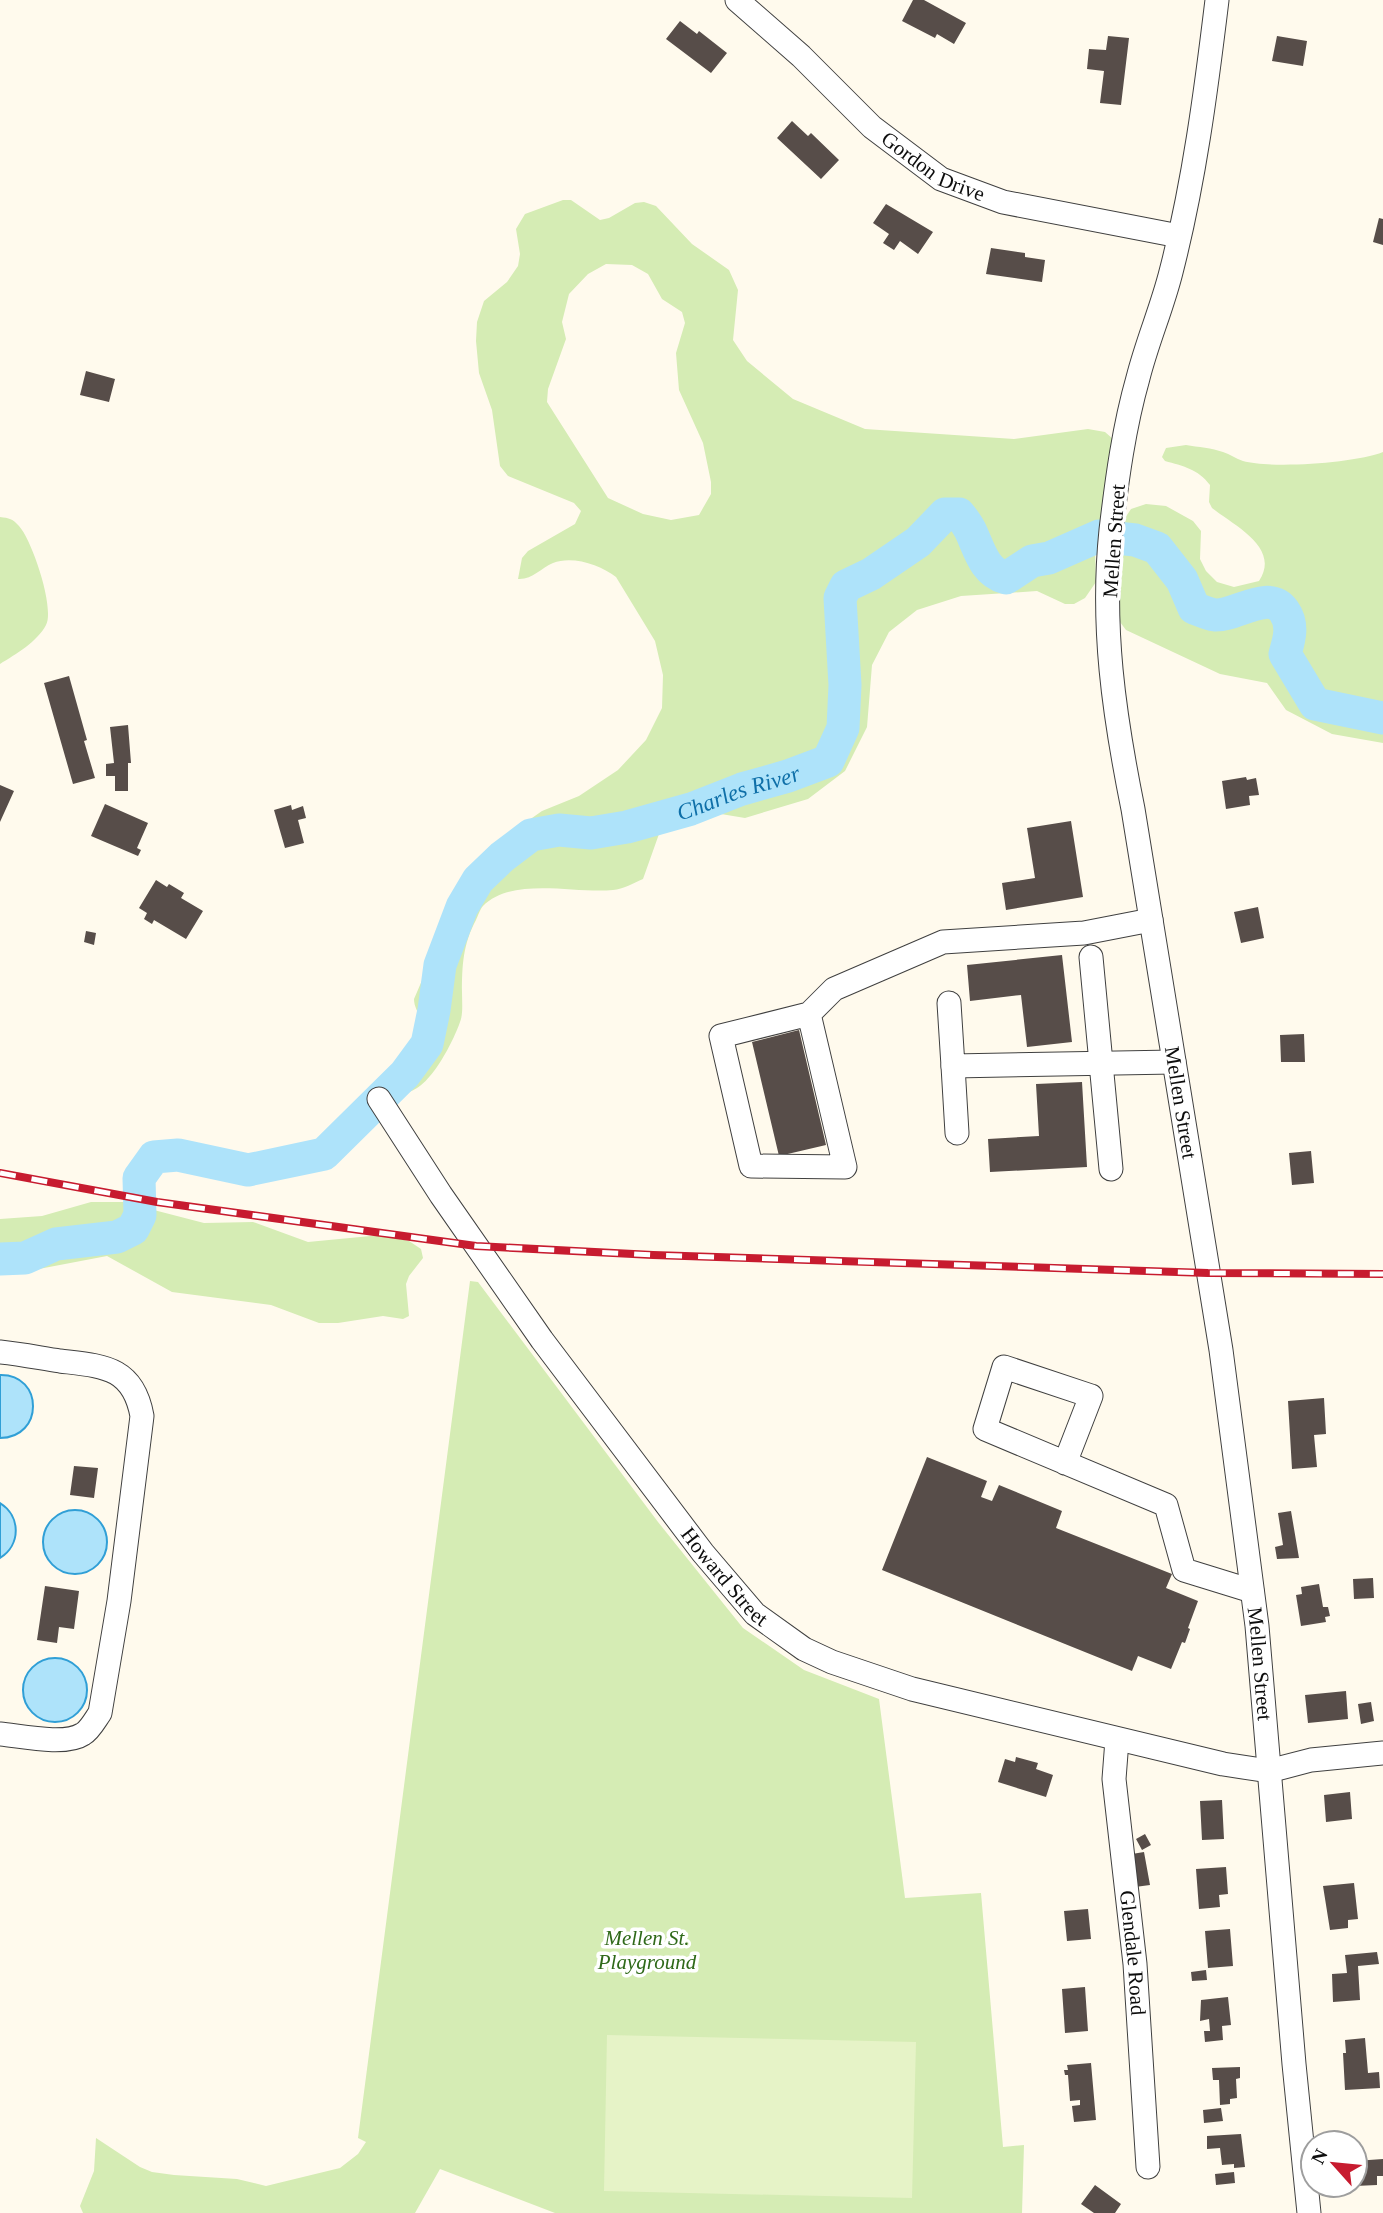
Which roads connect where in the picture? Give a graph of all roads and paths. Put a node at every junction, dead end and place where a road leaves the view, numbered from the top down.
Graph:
1 (737, 0) edge
2 (1217, 0) edge
3 (1179, 236) junction
4 (1151, 920) junction
5 (1091, 957) dead end
6 (948, 1003) dead end
7 (809, 1014) junction
8 (1174, 1062) junction
9 (1102, 1063) junction
10 (953, 1066) junction
11 (379, 1099) dead end
12 (957, 1133) dead end
13 (1111, 1169) dead end
14 (0, 1352) edge
15 (1065, 1462) junction
16 (1252, 1591) junction
17 (0, 1734) edge
18 (1117, 1740) junction
19 (1383, 1753) edge
20 (1269, 1771) junction
21 (1148, 2167) dead end
22 (1309, 2213) edge

1 - 3 street, Gordon Drive
2 - 3 street, Mellen Street
3 - 4 street, Mellen Street
4 - 7 street
4 - 8 street, Mellen Street
5 - 9 street
6 - 10 street
7 - 7 street
8 - 9 street
8 - 16 street, Mellen Street
9 - 10 street
9 - 13 street
10 - 12 street
11 - 18 street, Howard Street
14 - 17 street
15 - 15 street
15 - 16 street
16 - 20 street, Mellen Street
18 - 20 street, Howard Street
18 - 21 street, Glendale Road
19 - 20 street
20 - 22 street, Mellen Street

